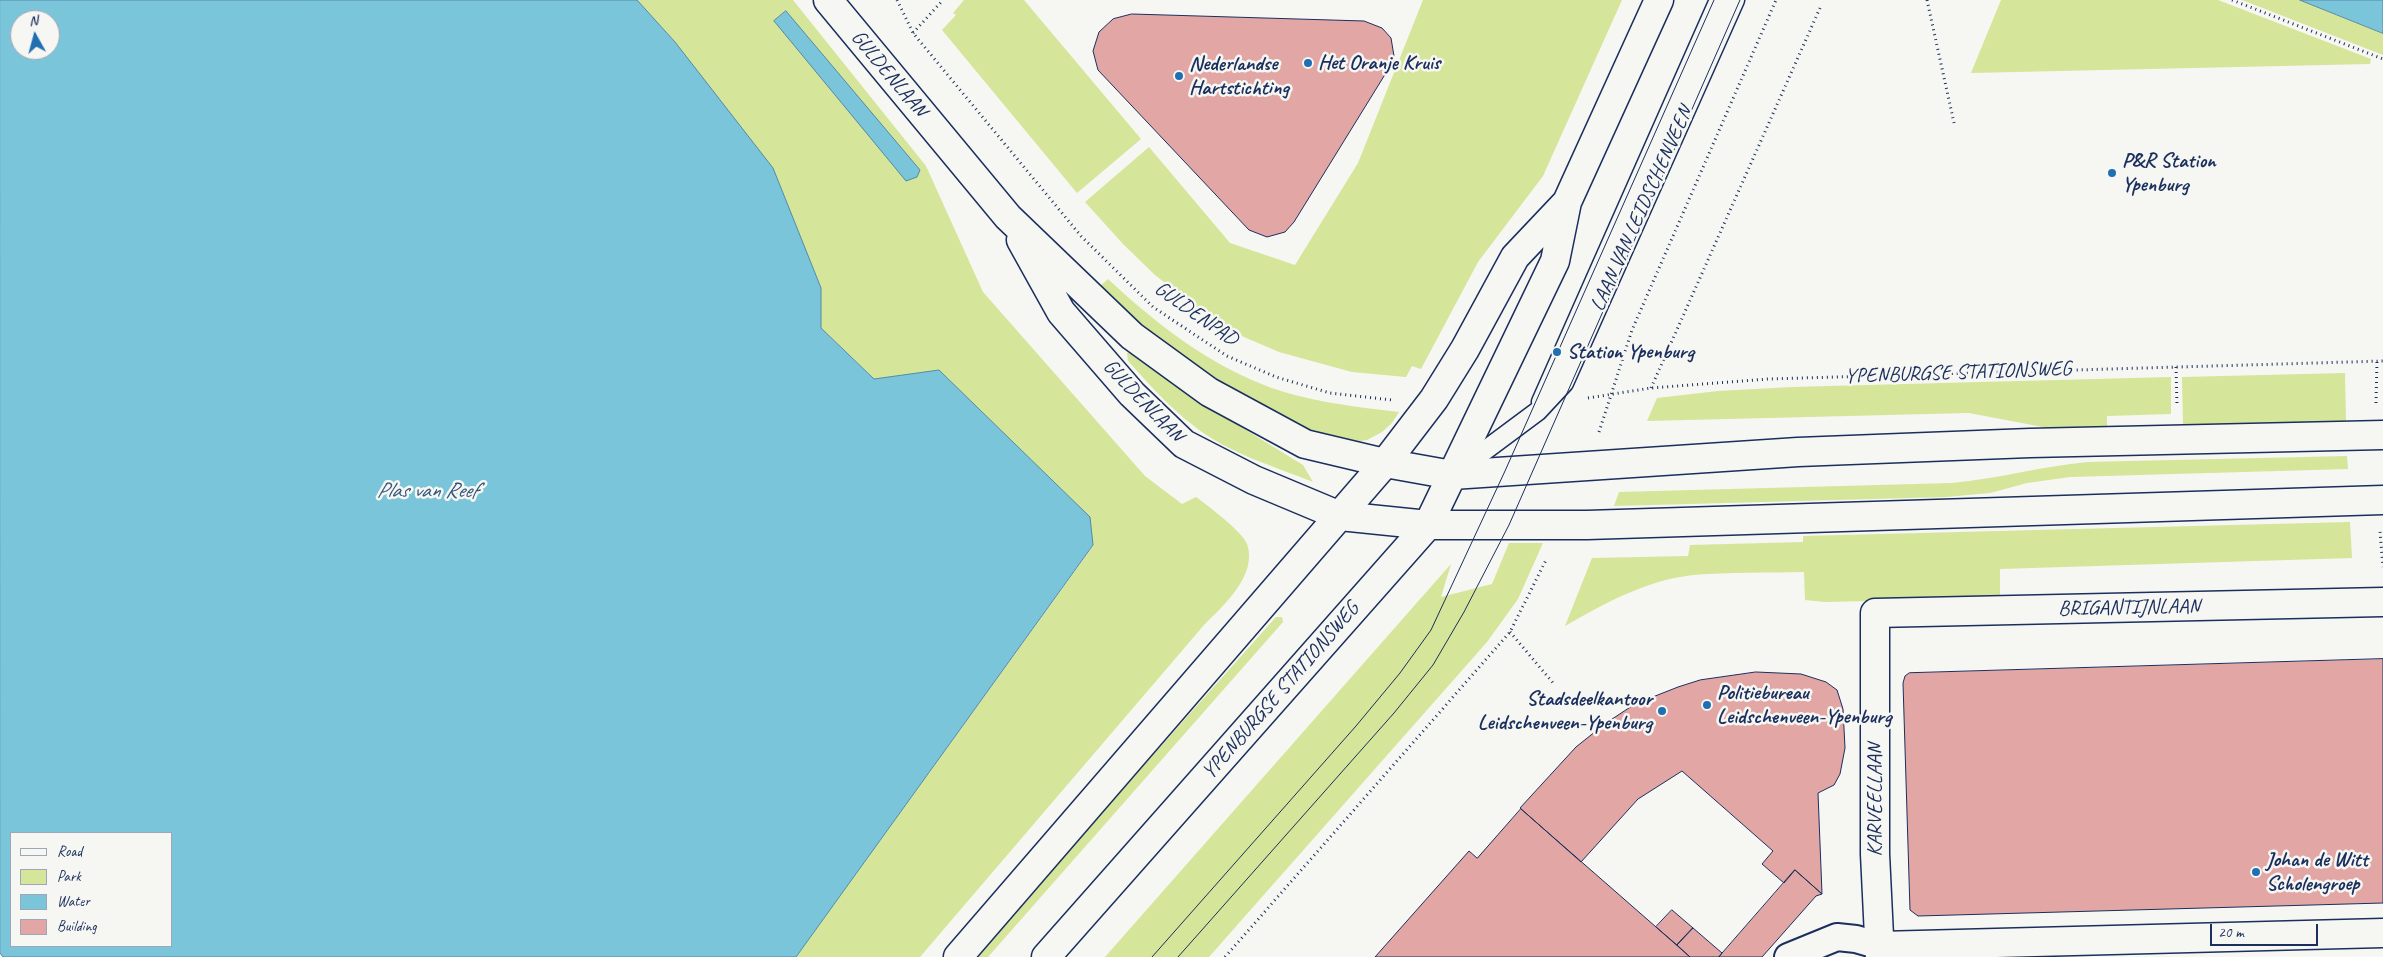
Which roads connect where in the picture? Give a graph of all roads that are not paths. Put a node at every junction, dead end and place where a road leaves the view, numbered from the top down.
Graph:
1 (828, 0) edge
2 (1659, 0) edge
3 (1719, 0) edge
4 (1735, 0) edge
5 (1567, 202) junction
6 (1008, 217) junction
7 (1544, 405) junction
8 (2383, 435) edge
9 (1385, 463) junction
10 (1452, 475) junction
11 (2383, 500) edge
12 (1340, 516) junction
13 (1428, 525) junction
14 (2383, 602) edge
15 (1875, 613) joint
16 (2383, 933) edge
17 (1880, 952) edge
18 (958, 957) edge
19 (1046, 957) edge
20 (1788, 957) edge

1 - 6 main road, GULDENLAAN
2 - 5 main road, LAAN VAN LEIDSCHENVEEN
3 - 7 lane, LAAN VAN LEIDSCHENVEEN
4 - 7 lane, LAAN VAN LEIDSCHENVEEN
5 - 9 main road, LAAN VAN LEIDSCHENVEEN
5 - 10 main road, LAAN VAN LEIDSCHENVEEN
6 - 9 main road, GULDENLAAN
6 - 12 main road, GULDENLAAN
7 - 10 lane, LAAN VAN LEIDSCHENVEEN
8 - 10 main road
9 - 10 main road
9 - 12 main road, LAAN VAN LEIDSCHENVEEN
10 - 13 main road, LAAN VAN LEIDSCHENVEEN
11 - 13 main road
12 - 13 main road, GULDENLAAN
12 - 18 main road
13 - 19 main road, YPENBURGSE STATIONSWEG
14 - 15 main road, BRIGANTIJNLAAN
15 - 17 main road, KARVEELLAAN
16 - 17 main road
17 - 20 street

